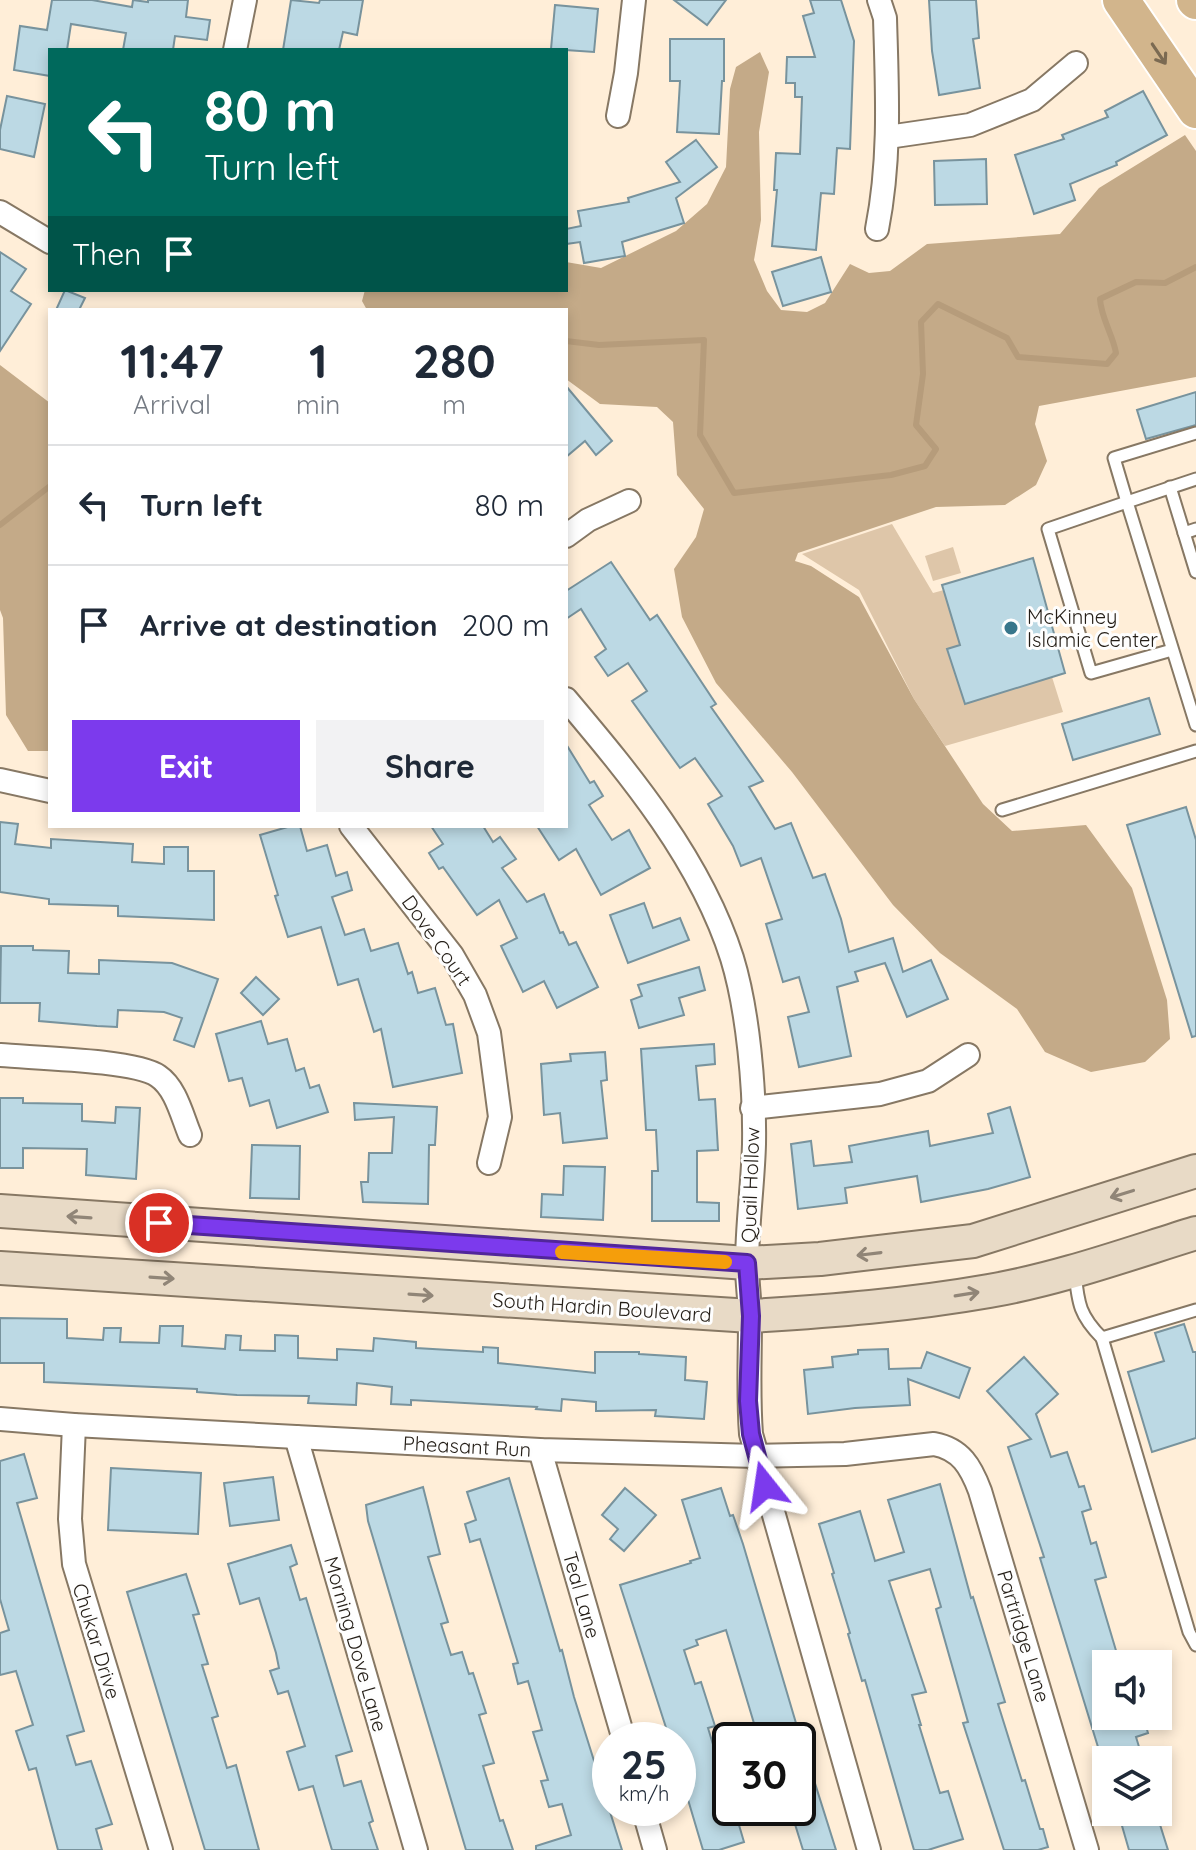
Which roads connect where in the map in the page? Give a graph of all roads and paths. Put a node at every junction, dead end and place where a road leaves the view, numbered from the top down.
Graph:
1 (245, 0) edge
2 (634, 0) edge
3 (879, 0) edge
4 (1121, 0) edge
5 (235, 48) edge
6 (1076, 63) dead end
7 (1196, 110) edge
8 (618, 116) dead end
9 (888, 137) junction
10 (0, 212) edge
11 (877, 229) dead end
12 (48, 241) edge
13 (1196, 433) edge
14 (1196, 479) edge
15 (1170, 487) junction
16 (629, 501) dead end
17 (1127, 502) junction
18 (1190, 531) edge
19 (568, 535) edge
20 (1196, 572) edge
21 (1172, 650) junction
22 (568, 701) edge
23 (1196, 725) edge
24 (1196, 751) edge
25 (0, 780) edge
26 (48, 791) edge
27 (1002, 810) dead end
28 (353, 828) edge
29 (0, 1055) edge
30 (968, 1055) dead end
31 (752, 1108) junction
32 (190, 1135) dead end
33 (489, 1163) dead end
34 (1196, 1171) edge
35 (0, 1211) edge
36 (1196, 1233) edge
37 (747, 1263) junction
38 (0, 1268) edge
39 (1075, 1270) junction
40 (1196, 1310) edge
41 (751, 1316) junction
42 (1102, 1338) junction
43 (0, 1419) edge
44 (74, 1425) junction
45 (296, 1437) junction
46 (934, 1444) joint
47 (540, 1450) junction
48 (756, 1456) junction
49 (1196, 1645) edge
50 (619, 1722) edge
51 (648, 1826) edge
52 (161, 1850) edge
53 (416, 1850) edge
54 (655, 1850) edge
55 (869, 1850) edge
56 (1087, 1850) edge

1 - 5 street
2 - 8 street
3 - 9 street
4 -> 7 main road
6 - 9 street
9 - 11 street
10 - 12 street
13 - 17 lane
14 - 15 lane
15 - 17 lane
15 - 18 lane
16 - 19 street
17 - 21 lane
17 - 21 lane
18 - 20 lane
21 - 23 lane
22 - 31 street, Quail Hollow
24 - 27 lane
25 - 26 street
28 - 33 street, Dove Court
29 - 32 street
30 - 31 street
31 - 37 street, Quail Hollow
34 -> 37 main road
37 -> 35 main road
36 - 39 main road, South Hardin Boulevard
37 - 41 street, Quail Hollow
38 -> 41 main road, South Hardin Boulevard
41 -> 39 main road, South Hardin Boulevard
39 - 42 lane
40 - 42 lane
41 - 48 street, Quail Hollow
42 - 49 lane
43 - 44 street, Pheasant Run
44 - 45 street, Pheasant Run
44 - 52 street, Chukar Drive
45 - 47 street, Pheasant Run
45 - 53 street, Morning Dove Lane
46 - 48 street, Pheasant Run
46 - 56 street, Partridge Lane
47 - 48 street, Pheasant Run
47 - 50 street, Teal Lane
48 - 55 street, Quail Hollow
51 - 54 street

